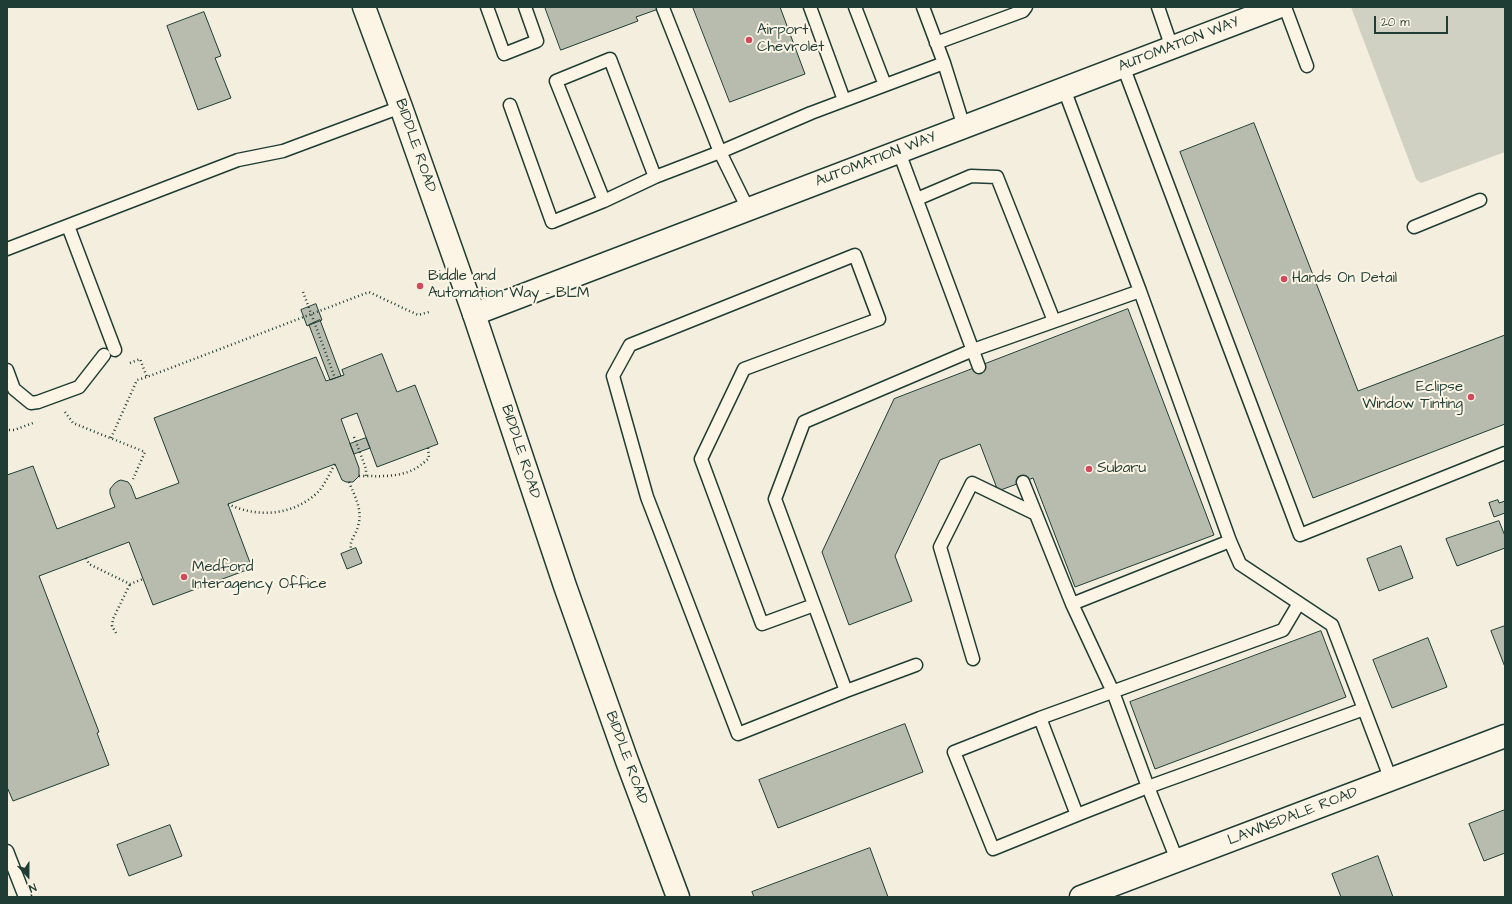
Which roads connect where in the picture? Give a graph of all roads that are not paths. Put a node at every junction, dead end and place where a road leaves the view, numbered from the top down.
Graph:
1 (364, 7) edge
2 (487, 7) edge
3 (525, 7) edge
4 (810, 7) edge
5 (855, 7) edge
6 (923, 7) edge
7 (1026, 7) edge
8 (1158, 7) edge
9 (1278, 7) edge
10 (1285, 7) edge
11 (663, 8) edge
12 (936, 43) junction
13 (1172, 48) junction
14 (944, 63) junction
15 (1123, 66) junction
16 (1307, 66) dead end
17 (885, 85) junction
18 (1064, 89) junction
19 (844, 100) junction
20 (510, 105) dead end
21 (401, 107) junction
22 (964, 127) junction
23 (720, 152) junction
24 (899, 152) junction
25 (655, 177) junction
26 (917, 199) junction
27 (1480, 200) dead end
28 (604, 201) junction
29 (748, 209) junction
30 (68, 226) junction
31 (1414, 227) dead end
32 (7, 249) edge
33 (1140, 291) junction
34 (474, 314) junction
35 (1054, 321) junction
36 (116, 350) dead end
37 (973, 350) junction
38 (104, 355) dead end
39 (979, 367) dead end
40 (7, 370) edge
41 (1505, 454) edge
42 (1023, 482) dead end
43 (1036, 514) junction
44 (1230, 541) junction
45 (1299, 603) junction
46 (1072, 604) junction
47 (814, 605) junction
48 (973, 659) dead end
49 (916, 665) dead end
50 (846, 691) junction
51 (1113, 692) junction
52 (1364, 710) junction
53 (1040, 718) junction
54 (1505, 736) edge
55 (1390, 780) junction
56 (1148, 787) junction
57 (1077, 815) junction
58 (7, 851) edge
59 (1177, 860) junction
60 (25, 897) edge
61 (678, 897) edge
62 (1081, 897) edge

1 - 21 street, BIDDLE ROAD
2 - 3 lane
4 - 19 lane
5 - 17 lane
6 - 12 lane
7 - 12 lane
8 - 13 lane
9 - 13 street, AUTOMATION WAY
10 - 16 lane
11 - 23 lane
12 - 14 lane
13 - 15 street, AUTOMATION WAY
14 - 17 lane
14 - 22 lane
15 - 18 street, AUTOMATION WAY
15 - 41 lane
17 - 19 lane
18 - 22 street, AUTOMATION WAY
18 - 33 lane
19 - 23 lane
20 - 28 lane
21 - 30 lane
21 - 34 street, BIDDLE ROAD
22 - 24 street, AUTOMATION WAY
23 - 25 lane
23 - 29 lane
24 - 26 lane
24 - 29 street, AUTOMATION WAY
25 - 28 lane
25 - 28 lane
26 - 35 lane
26 - 37 lane
27 - 31 lane
29 - 34 street, AUTOMATION WAY
30 - 32 lane
30 - 36 lane
33 - 35 lane
33 - 44 lane
34 - 61 street, BIDDLE ROAD
35 - 37 lane
37 - 39 lane
37 - 47 lane
38 - 40 lane
42 - 43 lane
43 - 46 lane
43 - 48 lane
44 - 45 lane
44 - 46 lane
45 - 51 lane
45 - 52 lane
46 - 51 lane
47 - 50 lane
47 - 50 lane
49 - 50 lane
51 - 53 lane
51 - 56 lane
52 - 55 lane
52 - 56 lane
53 - 57 lane
53 - 57 lane
54 - 55 street, LAWNSDALE ROAD
55 - 59 street, LAWNSDALE ROAD
56 - 57 lane
56 - 59 lane
58 - 60 lane
59 - 62 street, LAWNSDALE ROAD

